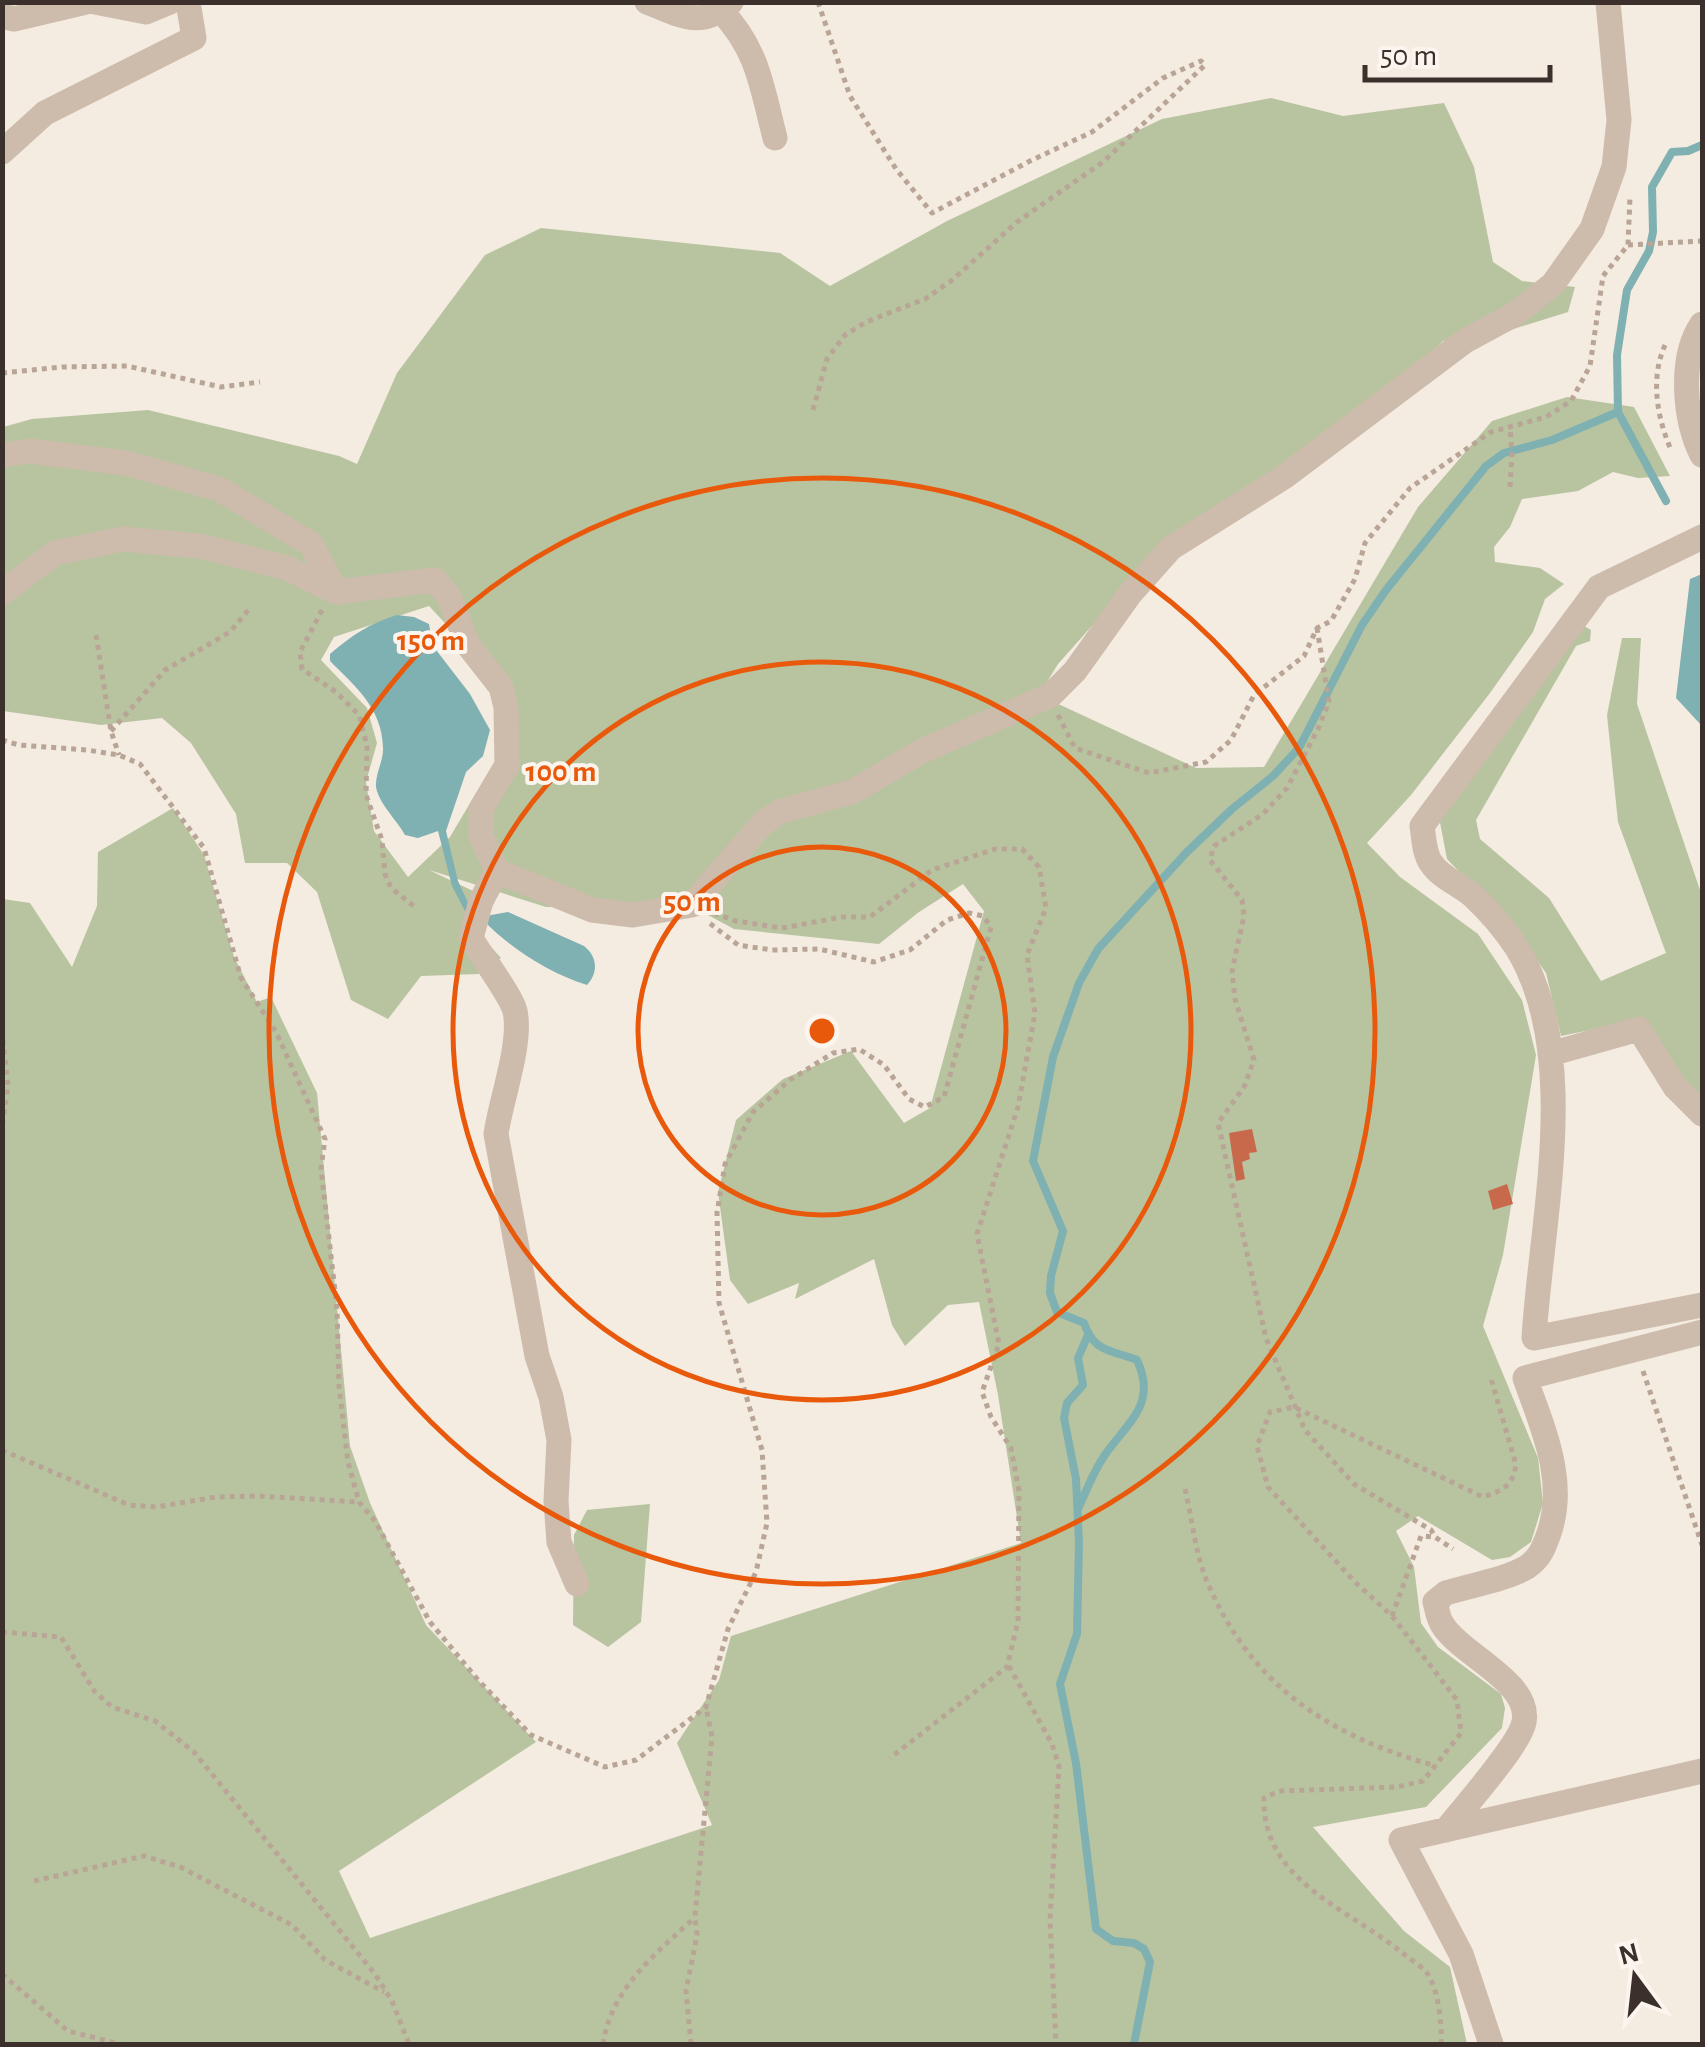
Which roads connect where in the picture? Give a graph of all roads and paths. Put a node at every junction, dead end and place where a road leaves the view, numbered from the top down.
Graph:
1 (86, 2) edge
2 (96, 2) edge
3 (170, 2) edge
4 (188, 2) edge
5 (647, 2) edge
6 (818, 2) edge
7 (1608, 2) edge
8 (726, 7) edge
9 (2, 16) edge
10 (776, 138) dead end
11 (2, 152) edge
12 (1631, 180) dead end
13 (1702, 241) edge
14 (1628, 245) junction
15 (1702, 324) edge
16 (2, 373) edge
17 (260, 382) dead end
18 (812, 410) dead end
19 (1510, 427) junction
20 (1702, 454) edge
21 (2, 455) edge
22 (1510, 487) dead end
23 (1702, 538) edge
24 (336, 592) junction
25 (2, 593) edge
26 (250, 608) dead end
27 (1317, 628) junction
28 (96, 636) dead end
29 (1051, 695) junction
30 (112, 731) junction
31 (2, 740) edge
32 (120, 754) junction
33 (498, 871) junction
34 (692, 906) junction
35 (415, 907) dead end
36 (2, 1030) edge
37 (1550, 1054) junction
38 (1702, 1114) edge
39 (2, 1128) edge
40 (1702, 1305) edge
41 (1702, 1332) edge
42 (1636, 1349) junction
43 (1490, 1374) dead end
44 (1294, 1407) junction
45 (2, 1450) edge
46 (1185, 1489) dead end
47 (359, 1502) junction
48 (1434, 1537) junction
49 (1702, 1544) edge
50 (1453, 1549) dead end
51 (577, 1584) dead end
52 (1392, 1616) junction
53 (2, 1632) edge
54 (1008, 1664) junction
55 (706, 1706) junction
56 (890, 1758) dead end
57 (1436, 1766) junction
58 (1702, 1770) edge
59 (1446, 1830) junction
60 (34, 1881) dead end
61 (695, 1916) junction
62 (2, 1974) edge
63 (387, 1994) junction
64 (120, 2044) edge
65 (410, 2044) edge
66 (603, 2044) edge
67 (691, 2044) edge
68 (1056, 2044) edge
69 (1441, 2044) edge
70 (1491, 2044) edge

1 - 9 street
2 - 3 street
4 - 11 street
5 - 8 street
6 - 18 path
7 - 29 street
8 - 10 street
12 - 14 path
13 - 14 path
14 - 19 path
15 - 20 street
16 - 17 path
19 - 22 path
19 - 27 path
21 - 24 street
23 - 37 street
24 - 25 street
24 - 33 street
24 - 35 path
26 - 30 path
27 - 29 path
27 - 44 path
28 - 30 path
29 - 34 street
30 - 32 path
31 - 32 path
32 - 47 path
33 - 34 street
33 - 51 street
34 - 54 path
34 - 55 path
36 - 39 path
37 - 38 street
37 - 40 street
41 - 42 street
42 - 49 path
42 - 59 street
43 - 44 path
44 - 48 path
44 - 52 path
45 - 47 path
46 - 57 path
47 - 55 path
48 - 50 path
48 - 52 path
52 - 57 path
53 - 63 path
54 - 56 path
54 - 68 path
55 - 61 path
57 - 69 path
58 - 59 street
59 - 70 street
60 - 63 path
61 - 66 path
61 - 67 path
62 - 64 path
63 - 65 path

